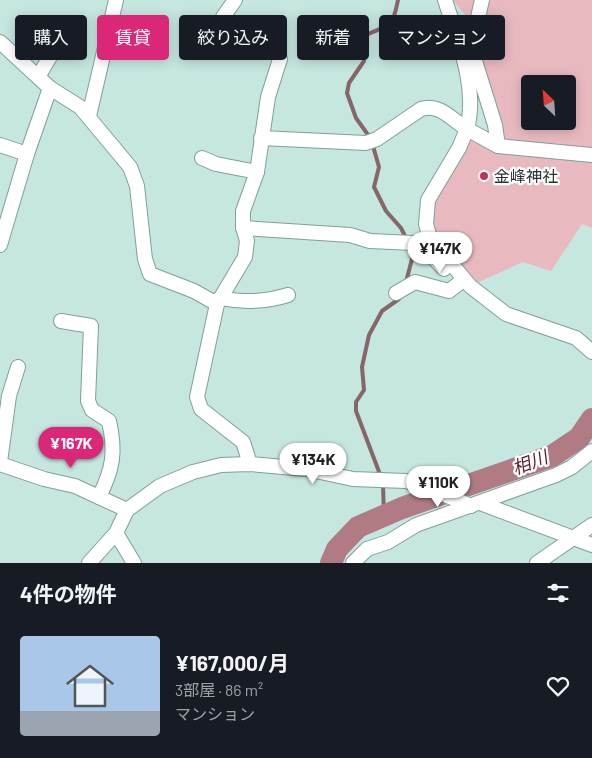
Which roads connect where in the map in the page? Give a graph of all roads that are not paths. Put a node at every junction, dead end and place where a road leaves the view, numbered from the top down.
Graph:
1 (116, 0) edge
2 (235, 0) edge
3 (445, 0) edge
4 (482, 0) edge
5 (0, 42) edge
6 (48, 60) edge
7 (38, 77) junction
8 (50, 88) junction
9 (89, 116) junction
10 (467, 129) junction
11 (261, 138) junction
12 (0, 145) edge
13 (498, 146) junction
14 (27, 154) junction
15 (592, 155) edge
16 (202, 158) dead end
17 (257, 172) junction
18 (243, 228) junction
19 (0, 241) edge
20 (464, 285) junction
21 (396, 293) dead end
22 (288, 295) dead end
23 (218, 301) junction
24 (61, 320) dead end
25 (592, 352) edge
26 (18, 367) dead end
27 (592, 452) edge
28 (0, 463) edge
29 (250, 464) junction
30 (99, 497) junction
31 (471, 503) junction
32 (126, 510) junction
33 (592, 525) edge
34 (116, 533) junction
35 (572, 538) junction
36 (592, 545) edge
37 (89, 563) edge
38 (134, 563) edge
39 (353, 563) edge
40 (537, 563) edge

1 - 9 street
2 - 11 street
3 - 10 street
4 - 13 street
5 - 7 street
6 - 7 street
7 - 8 street
8 - 9 street
8 - 14 street
9 - 23 street
10 - 11 street
10 - 13 street
10 - 20 street
11 - 17 street
12 - 14 street
13 - 15 street
14 - 19 street
16 - 17 street
17 - 18 street
18 - 20 street
18 - 23 street
20 - 21 street
20 - 25 street
22 - 23 street
23 - 29 street
24 - 30 street
26 - 28 street
27 - 31 street
28 - 30 street
29 - 31 street
29 - 32 street
30 - 32 street
31 - 35 street
31 - 39 street
32 - 34 street
33 - 35 street
34 - 37 street
34 - 38 street
35 - 36 street
35 - 40 street

